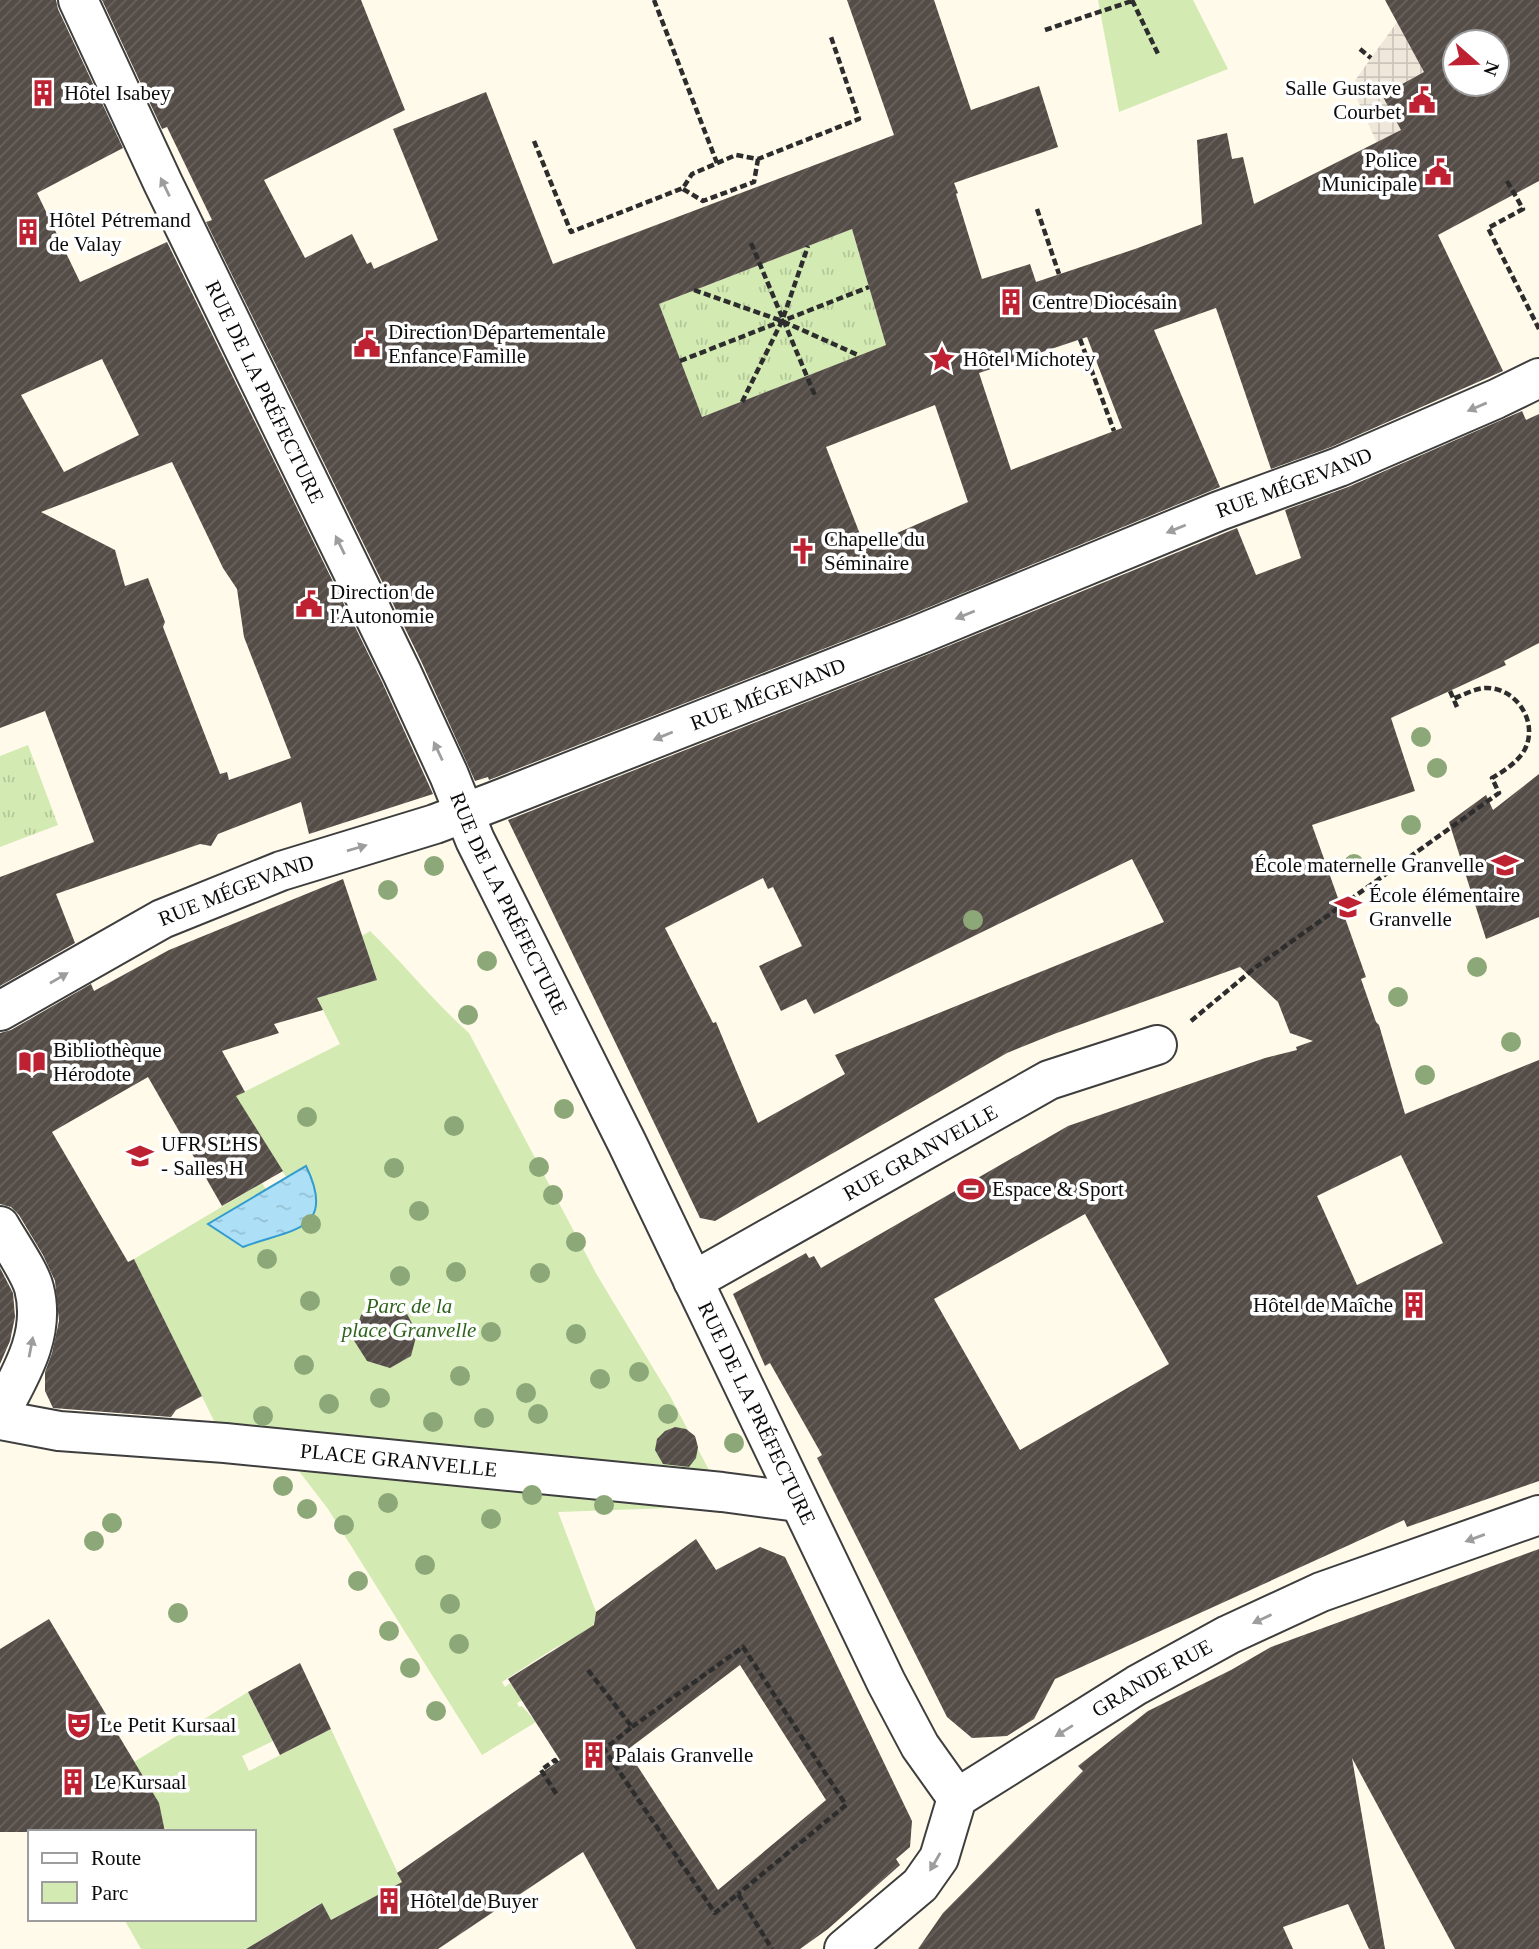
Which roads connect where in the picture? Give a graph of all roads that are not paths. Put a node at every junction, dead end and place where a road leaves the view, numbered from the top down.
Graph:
1 (78, 0) edge
2 (1539, 378) edge
3 (465, 813) junction
4 (0, 1011) edge
5 (1157, 1045) dead end
6 (0, 1226) edge
7 (693, 1281) junction
8 (0, 1407) edge
9 (0, 1420) edge
10 (798, 1502) junction
11 (1539, 1515) edge
12 (957, 1798) junction
13 (845, 1949) edge

3 -> 1 street, RUE DE LA PRÉFECTURE
2 -> 3 street, RUE MÉGEVAND
4 -> 3 street, RUE MÉGEVAND
3 - 7 street, RUE DE LA PRÉFECTURE
5 - 7 street, RUE GRANVELLE
8 -> 6 street
7 - 10 street, RUE DE LA PRÉFECTURE
9 - 10 street, PLACE GRANVELLE
10 - 12 street, RUE DE LA PRÉFECTURE
11 -> 12 street, GRANDE RUE
12 -> 13 street

